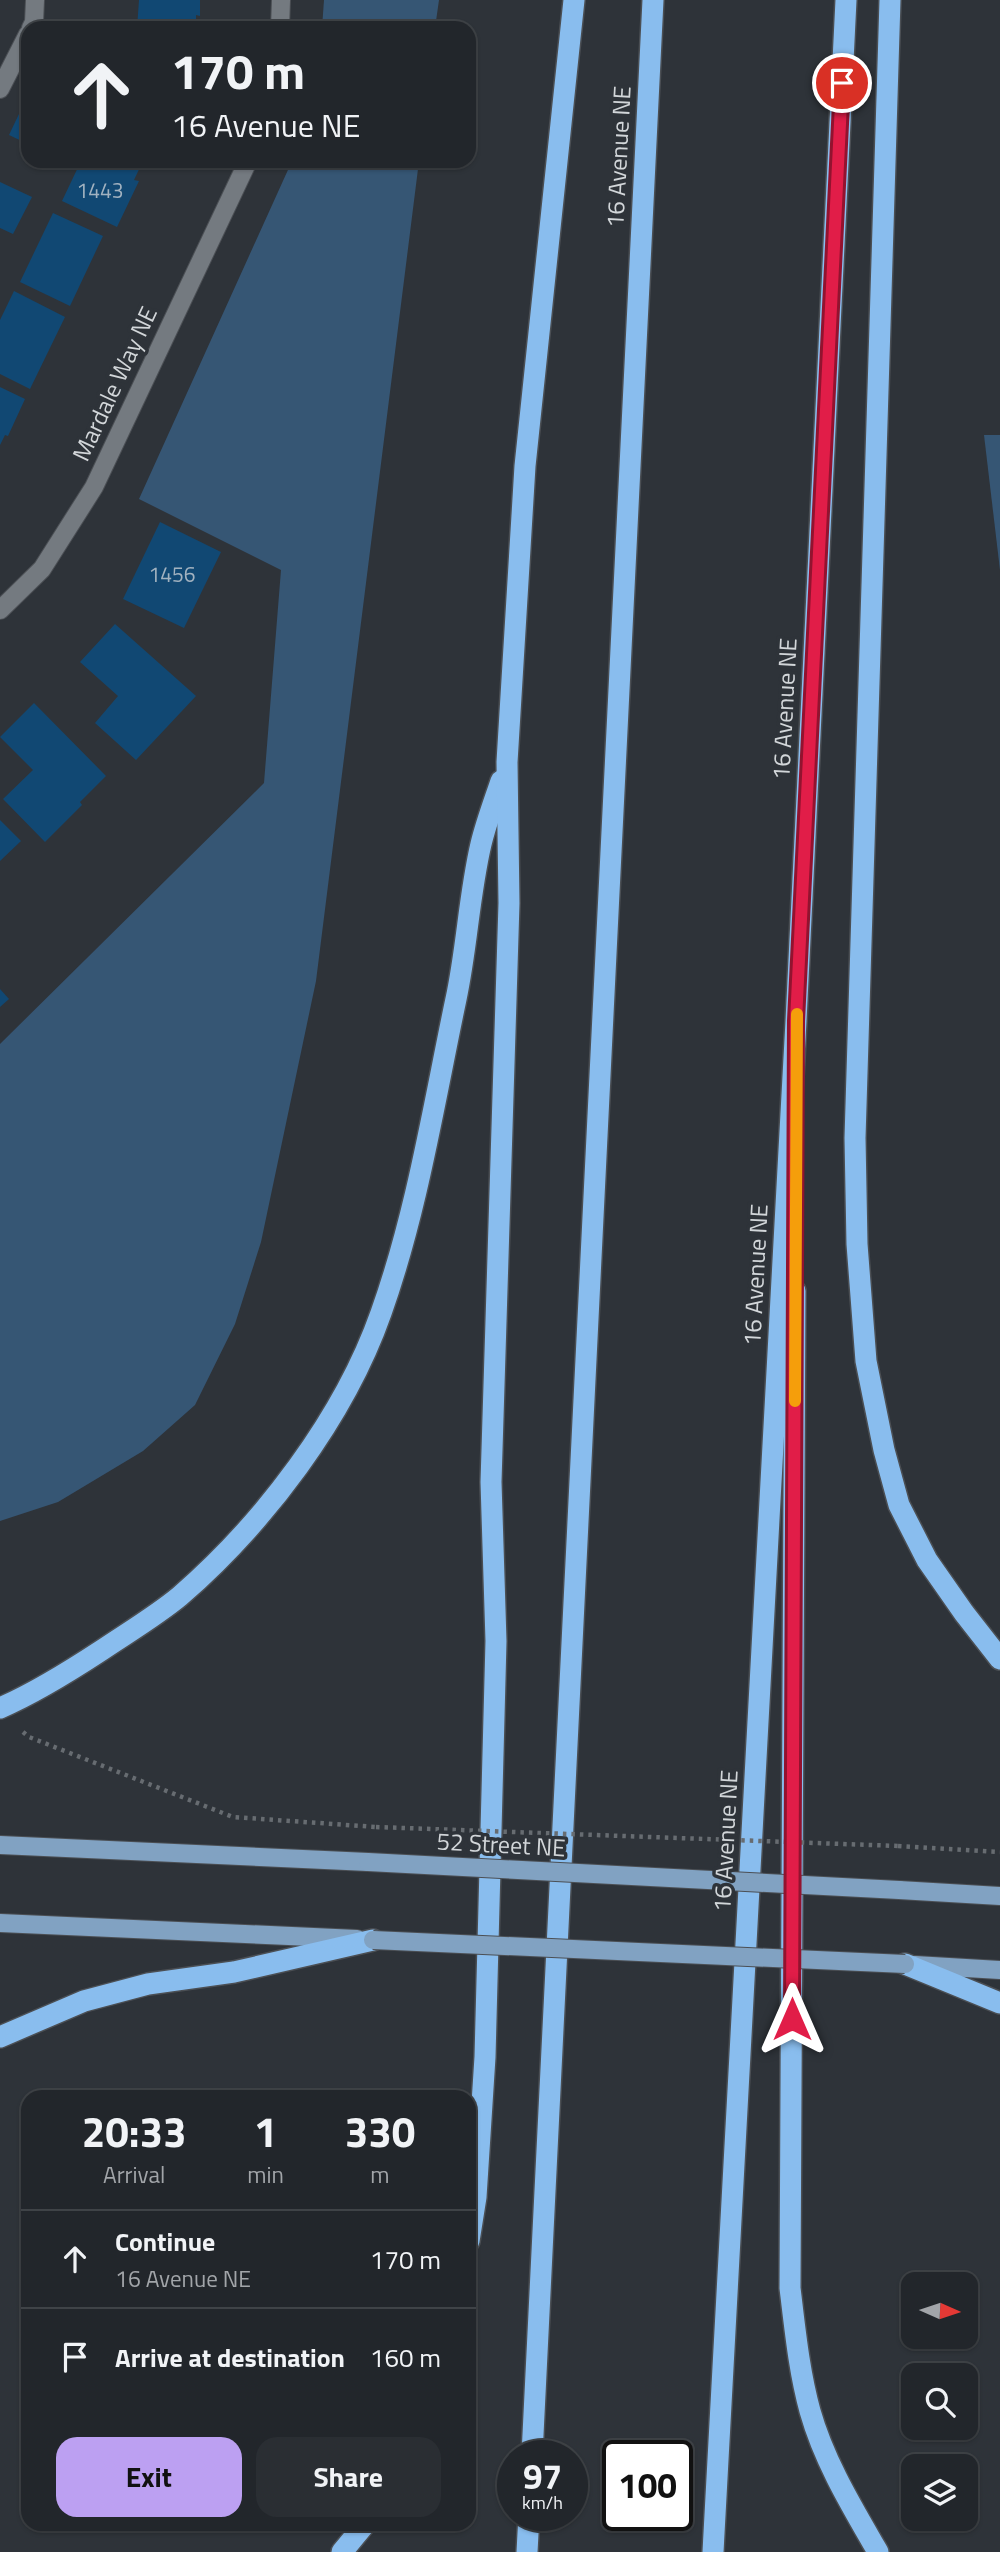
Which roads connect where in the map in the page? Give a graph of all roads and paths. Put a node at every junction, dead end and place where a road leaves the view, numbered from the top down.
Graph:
1 (35, 0) edge
2 (281, 0) edge
3 (574, 0) edge
4 (653, 0) edge
5 (846, 0) edge
6 (890, 0) edge
7 (34, 21) edge
8 (280, 21) edge
9 (21, 48) edge
10 (0, 89) edge
11 (245, 168) edge
12 (0, 610) edge
13 (507, 762) junction
14 (796, 1021) junction
15 (1000, 1659) edge
16 (0, 1708) edge
17 (22, 1731) dead end
18 (0, 1845) edge
19 (1000, 1852) edge
20 (1000, 1896) edge
21 (0, 1923) edge
22 (373, 1940) junction
23 (905, 1964) junction
24 (1000, 1969) edge
25 (1000, 2003) edge
26 (0, 2037) edge
27 (476, 2197) edge
28 (533, 2440) edge
29 (359, 2531) edge
30 (528, 2531) edge
31 (342, 2552) edge
32 (527, 2552) edge
33 (713, 2552) edge
34 (878, 2552) edge

1 - 7 street
2 - 8 street
3 - 13 highway
4 - 28 highway, 16 Avenue NE
5 - 14 highway, 16 Avenue NE
6 - 15 highway
9 - 10 street
11 - 12 street, Mardale Way NE
13 - 16 highway
13 - 27 highway
14 - 33 highway, 16 Avenue NE
14 - 34 highway
17 - 19 path, bridge
18 - 20 main road, 52 Street NE, bridge
21 - 22 main road
22 - 23 main road, bridge
22 - 26 highway
23 - 24 main road
23 - 25 highway
29 - 31 highway
30 - 32 highway

